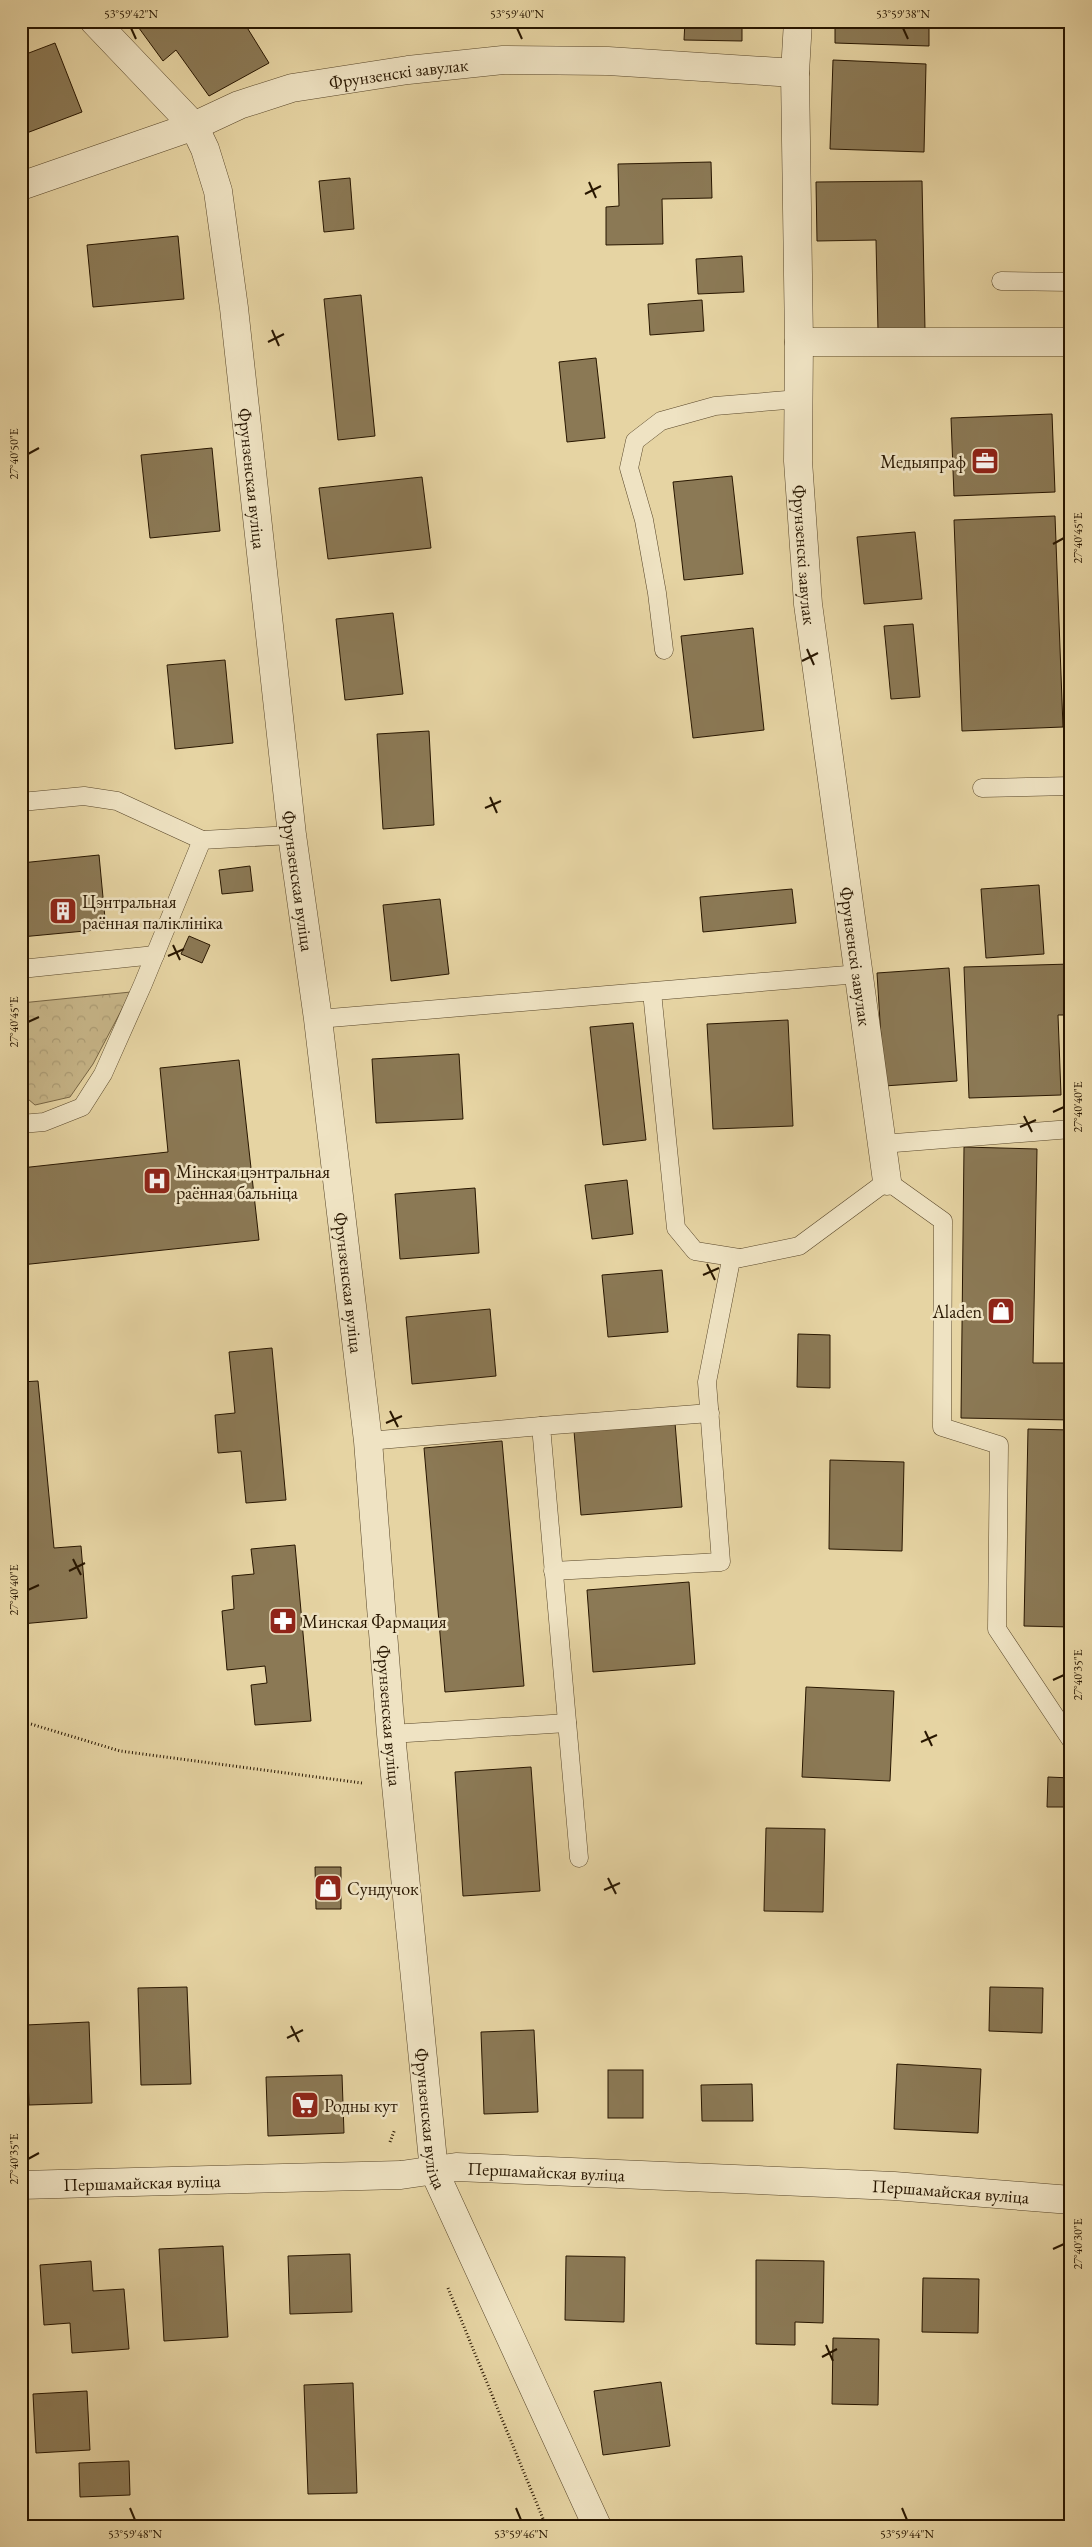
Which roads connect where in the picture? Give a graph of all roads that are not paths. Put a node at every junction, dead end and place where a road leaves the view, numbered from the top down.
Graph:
1 (94, 21) edge
2 (798, 21) edge
3 (795, 74) junction
4 (194, 126) junction
5 (21, 186) edge
6 (1001, 282) dead end
7 (1071, 282) edge
8 (799, 342) junction
9 (1071, 342) edge
10 (799, 399) junction
11 (664, 650) dead end
12 (1071, 786) edge
13 (982, 788) dead end
14 (21, 802) edge
15 (292, 835) junction
16 (202, 840) junction
17 (155, 955) junction
18 (21, 969) edge
19 (859, 974) junction
20 (652, 992) junction
21 (318, 1018) junction
22 (21, 1124) edge
23 (1071, 1129) edge
24 (882, 1144) junction
25 (887, 1181) junction
26 (739, 1258) junction
27 (710, 1413) junction
28 (541, 1426) junction
29 (368, 1441) junction
30 (553, 1571) junction
31 (567, 1723) junction
32 (391, 1734) junction
33 (1071, 1740) edge
34 (579, 1858) dead end
35 (434, 2171) junction
36 (21, 2185) edge
37 (1071, 2200) edge
38 (597, 2526) edge

1 - 4 street, Фрунзенская вуліца
2 - 3 street, Фрунзенскі завулак
3 - 4 street, Фрунзенскі завулак
3 - 8 street, Фрунзенскі завулак
4 - 5 street, Фрунзенскі завулак
4 - 15 street, Фрунзенская вуліца
6 - 7 lane
8 - 9 street
8 - 10 street, Фрунзенскі завулак
10 - 11 lane
10 - 19 street, Фрунзенскі завулак
12 - 13 lane
14 - 16 lane
15 - 16 lane
15 - 21 street, Фрунзенская вуліца
16 - 17 lane
17 - 18 lane
17 - 22 lane
19 - 20 lane
19 - 24 street, Фрунзенскі завулак
20 - 21 lane
20 - 26 lane
21 - 29 street, Фрунзенская вуліца
23 - 24 lane
24 - 25 street, Фрунзенскі завулак
25 - 26 lane
25 - 33 lane
26 - 27 lane
27 - 28 lane
27 - 30 lane
28 - 29 lane
28 - 30 lane
29 - 32 street, Фрунзенская вуліца
30 - 31 lane
31 - 32 lane
31 - 34 lane
32 - 35 street, Фрунзенская вуліца
35 - 36 street, Першамайская вуліца
35 - 37 street, Першамайская вуліца
35 - 38 street, Фрунзенская вуліца

